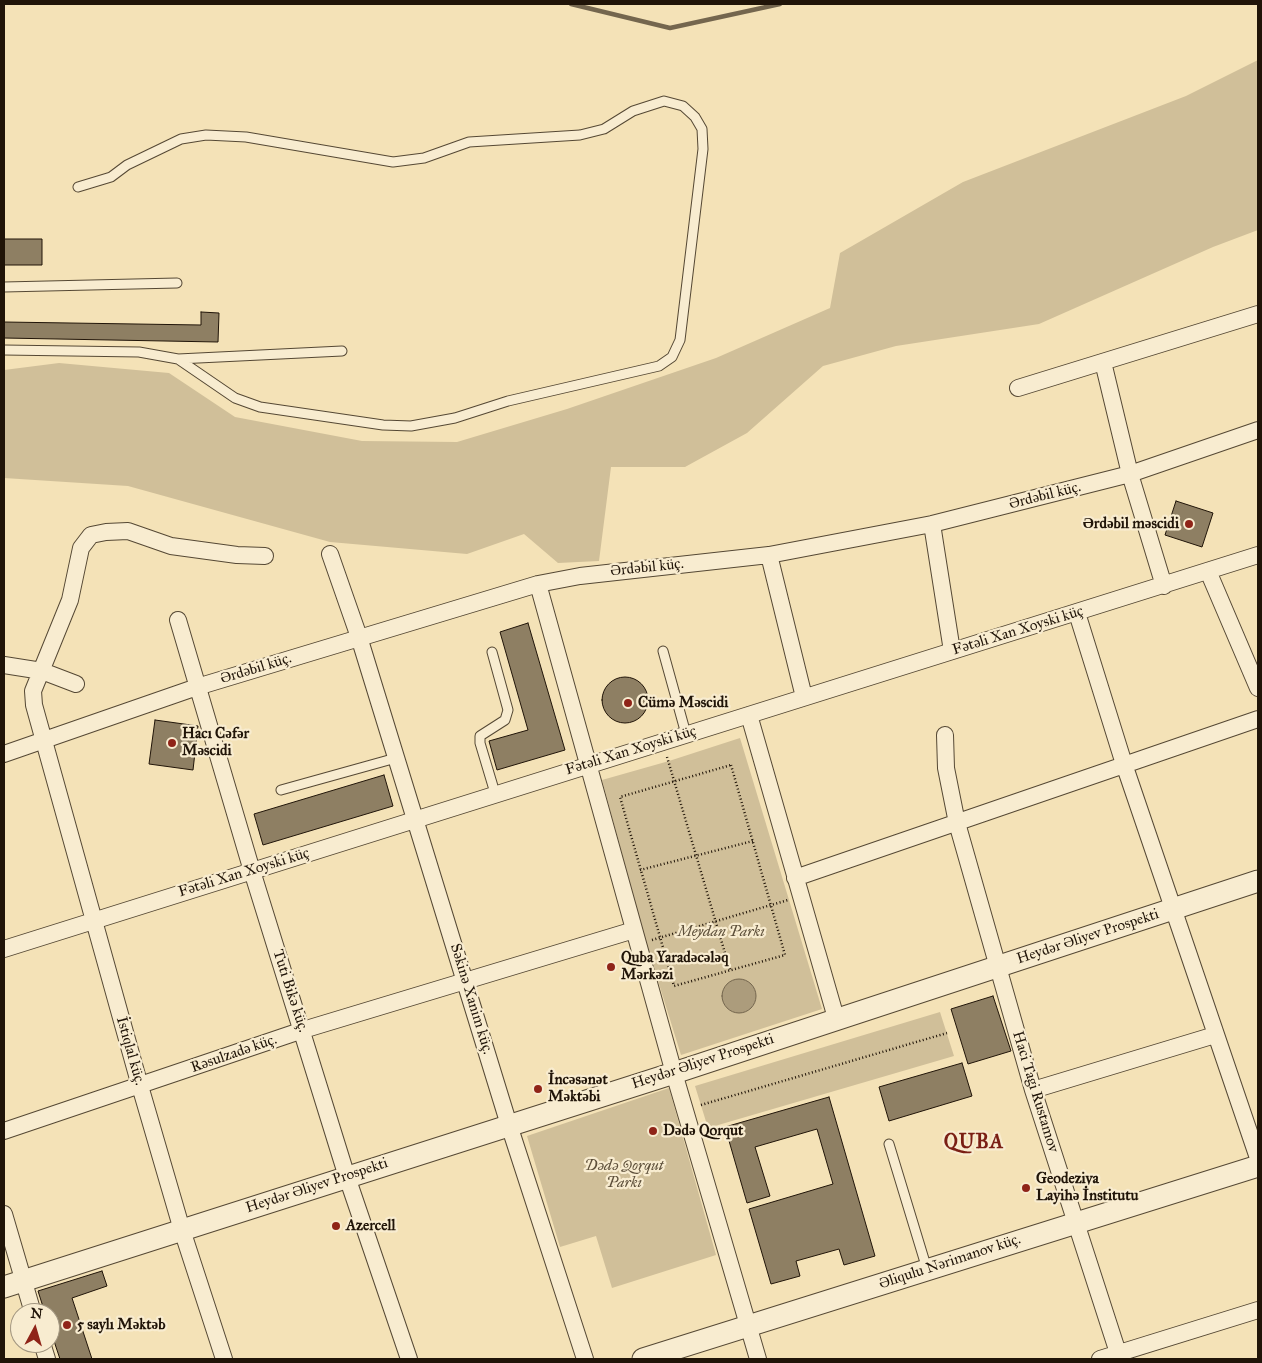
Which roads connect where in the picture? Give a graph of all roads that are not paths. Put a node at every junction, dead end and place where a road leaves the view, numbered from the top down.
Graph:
1 (78, 187) dead end
2 (177, 283) dead end
3 (4, 287) edge
4 (1258, 314) edge
5 (4, 350) edge
6 (342, 351) dead end
7 (178, 359) junction
8 (1103, 362) junction
9 (1018, 388) dead end
10 (1258, 430) edge
11 (1130, 474) junction
12 (932, 524) junction
13 (330, 554) dead end
14 (769, 555) junction
15 (1258, 555) edge
16 (265, 556) dead end
17 (1208, 571) junction
18 (538, 584) junction
19 (1164, 586) junction
20 (1077, 613) junction
21 (178, 620) dead end
22 (359, 637) junction
23 (664, 651) dead end
24 (952, 651) junction
25 (492, 652) dead end
26 (4, 665) edge
27 (42, 671) junction
28 (76, 684) dead end
29 (197, 687) junction
30 (1258, 688) edge
31 (804, 697) junction
32 (749, 715) junction
33 (1258, 719) edge
34 (686, 734) junction
35 (945, 735) dead end
36 (45, 740) junction
37 (4, 754) edge
38 (396, 758) junction
39 (587, 764) junction
40 (1124, 764) junction
41 (280, 790) dead end
42 (494, 793) junction
43 (414, 819) junction
44 (957, 823) junction
45 (252, 871) junction
46 (795, 878) junction
47 (1258, 881) edge
48 (1175, 908) junction
49 (94, 920) junction
50 (636, 937) junction
51 (4, 948) edge
52 (998, 966) junction
53 (466, 981) junction
54 (836, 1018) junction
55 (303, 1030) junction
56 (1215, 1035) junction
57 (674, 1072) junction
58 (140, 1086) junction
59 (1033, 1090) junction
60 (508, 1125) junction
61 (4, 1132) edge
62 (889, 1144) dead end
63 (1258, 1158) edge
64 (1258, 1166) edge
65 (347, 1177) junction
66 (4, 1214) edge
67 (1075, 1222) junction
68 (182, 1230) junction
69 (926, 1269) junction
70 (13, 1284) edge
71 (26, 1303) edge
72 (1258, 1310) edge
73 (748, 1325) junction
74 (1119, 1357) edge
75 (224, 1359) edge
76 (409, 1359) edge
77 (585, 1359) edge
78 (643, 1359) edge
79 (758, 1359) edge
80 (1100, 1359) edge

1 - 7 lane
2 - 3 lane
4 - 8 street
5 - 7 lane
6 - 7 lane
8 - 9 street
8 - 11 street
10 - 11 street, Ərdəbil küç.
11 - 12 street, Ərdəbil küç.
11 - 19 street
12 - 14 street, Ərdəbil küç.
12 - 24 street
13 - 22 street, Səkinə Xanim küç.
14 - 18 street, Ərdəbil küç.
14 - 31 street
15 - 17 street, Fətəli Xan Xoyski küç
16 - 27 street
17 - 19 street, Fətəli Xan Xoyski küç
17 - 30 street
18 - 22 street, Ərdəbil küç.
18 - 39 street
19 - 20 street, Fətəli Xan Xoyski küç
20 - 24 street, Fətəli Xan Xoyski küç
20 - 40 street
21 - 29 street, Tuti Bikə küç.
22 - 29 street, Ərdəbil küç.
22 - 38 street, Səkinə Xanim küç.
23 - 34 lane
24 - 31 street, Fətəli Xan Xoyski küç
25 - 42 lane
26 - 27 street
27 - 28 street
27 - 36 street
29 - 36 street, Ərdəbil küç.
29 - 45 street, Tuti Bikə küç.
31 - 32 street, Fətəli Xan Xoyski küç
32 - 34 street, Fətəli Xan Xoyski küç
32 - 46 street
33 - 40 street
34 - 39 street, Fətəli Xan Xoyski küç
35 - 44 street, Haci Tagi Rustamov
36 - 37 street, Ərdəbil küç.
36 - 49 street, İstiqlal küç.
38 - 41 lane
38 - 43 street, Səkinə Xanim küç.
39 - 42 street, Fətəli Xan Xoyski küç
39 - 50 street
40 - 44 street
40 - 48 street
42 - 43 street, Fətəli Xan Xoyski küç
43 - 45 street, Fətəli Xan Xoyski küç
43 - 53 street, Səkinə Xanim küç.
44 - 46 street
44 - 52 street, Haci Tagi Rustamov
45 - 49 street, Fətəli Xan Xoyski küç
45 - 55 street, Tuti Bikə küç.
46 - 54 street
47 - 48 street, Heydər Əliyev Prospekti
48 - 52 street, Heydər Əliyev Prospekti
48 - 56 street
49 - 51 street, Fətəli Xan Xoyski küç
49 - 58 street, İstiqlal küç.
50 - 53 street, Rəsulzadə küç.
50 - 57 street
52 - 54 street, Heydər Əliyev Prospekti
52 - 59 street, Haci Tagi Rustamov
53 - 55 street, Rəsulzadə küç.
53 - 60 street, Səkinə Xanim küç.
54 - 57 street, Heydər Əliyev Prospekti
55 - 58 street, Rəsulzadə küç.
55 - 65 street, Tuti Bikə küç.
56 - 59 street
56 - 63 street
57 - 60 street, Heydər Əliyev Prospekti
57 - 73 street
58 - 61 street, Rəsulzadə küç.
58 - 68 street, İstiqlal küç.
59 - 67 street, Haci Tagi Rustamov
60 - 65 street, Heydər Əliyev Prospekti
60 - 77 street, Səkinə Xanim küç.
62 - 69 lane
64 - 67 street, Əliqulu Nərimanov küç.
65 - 68 street, Heydər Əliyev Prospekti
65 - 76 street, Tuti Bikə küç.
66 - 70 street
67 - 69 street, Əliqulu Nərimanov küç.
67 - 74 street, Haci Tagi Rustamov
68 - 70 street, Heydər Əliyev Prospekti
68 - 75 street, İstiqlal küç.
69 - 73 street, Əliqulu Nərimanov küç.
70 - 71 street
72 - 74 street
73 - 78 street, Əliqulu Nərimanov küç.
73 - 79 street
74 - 80 street

